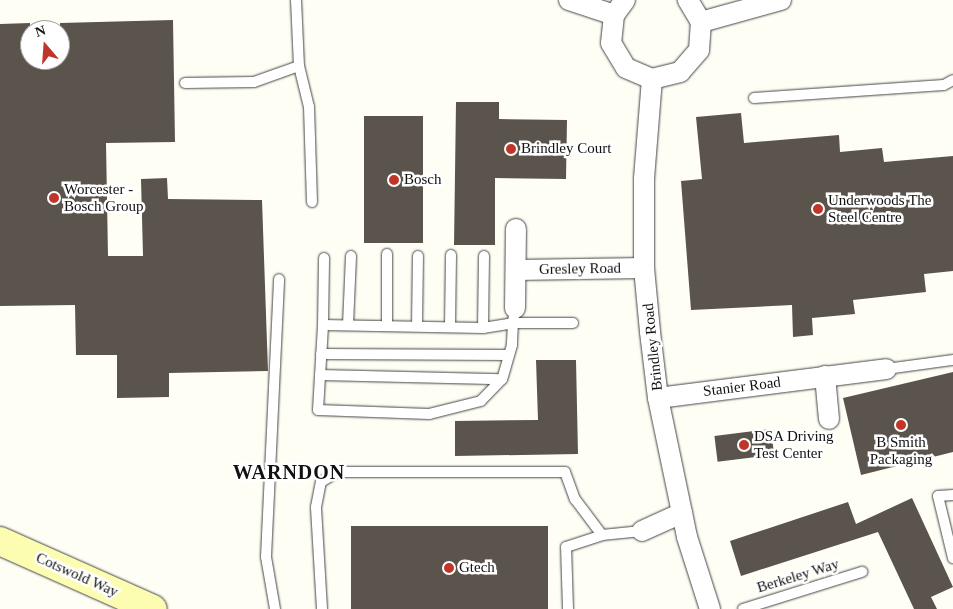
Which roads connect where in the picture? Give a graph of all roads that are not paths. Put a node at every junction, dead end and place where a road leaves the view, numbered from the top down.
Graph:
1 (296, 0) edge
2 (569, 0) edge
3 (688, 0) edge
4 (781, 0) edge
5 (619, 7) edge
6 (701, 22) junction
7 (299, 66) junction
8 (652, 79) junction
9 (953, 80) edge
10 (185, 83) dead end
11 (754, 98) dead end
12 (312, 202) dead end
13 (516, 229) dead end
14 (387, 254) dead end
15 (450, 255) dead end
16 (351, 256) dead end
17 (418, 256) dead end
18 (484, 256) dead end
19 (324, 258) dead end
20 (644, 268) junction
21 (516, 270) junction
22 (279, 279) dead end
23 (514, 316) junction
24 (573, 323) dead end
25 (322, 324) junction
26 (348, 325) junction
27 (387, 326) junction
28 (417, 326) junction
29 (450, 327) junction
30 (483, 328) junction
31 (321, 354) junction
32 (509, 355) junction
33 (953, 360) edge
34 (886, 369) joint
35 (320, 375) junction
36 (825, 376) junction
37 (502, 379) junction
38 (658, 398) junction
39 (829, 419) dead end
40 (953, 495) edge
41 (682, 513) junction
42 (642, 531) joint
43 (602, 535) junction
44 (0, 541) edge
45 (953, 558) edge
46 (862, 572) dead end
47 (153, 609) edge
48 (275, 609) edge
49 (322, 609) edge
50 (568, 609) edge
51 (710, 609) edge
52 (743, 609) edge

1 - 7 lane
2 - 5 street
3 - 6 street
4 - 6 street
5 - 8 street
6 - 8 street
7 - 10 lane
7 - 12 lane
8 - 20 street, Brindley Road
9 - 11 lane
13 - 21 street
14 - 27 lane
15 - 29 lane
16 - 26 lane
17 - 28 lane
18 - 30 lane
19 - 25 lane
20 - 21 street, Gresley Road
20 - 38 street, Brindley Road
21 - 23 street
22 - 48 lane
23 - 24 lane
23 - 30 lane
23 - 32 lane
25 - 26 lane
25 - 31 lane
26 - 27 lane
27 - 28 lane
28 - 29 lane
29 - 30 lane
31 - 32 lane
31 - 35 lane
32 - 37 lane
33 - 34 lane
34 - 36 street, Stanier Road
35 - 37 lane
35 - 37 lane
36 - 38 street, Stanier Road
36 - 39 street
38 - 41 street, Brindley Road
40 - 45 lane
41 - 42 street
41 - 51 street, Brindley Road
42 - 43 lane
43 - 49 lane
43 - 50 lane
44 - 47 main road, Cotswold Way
46 - 52 lane, Berkeley Way

